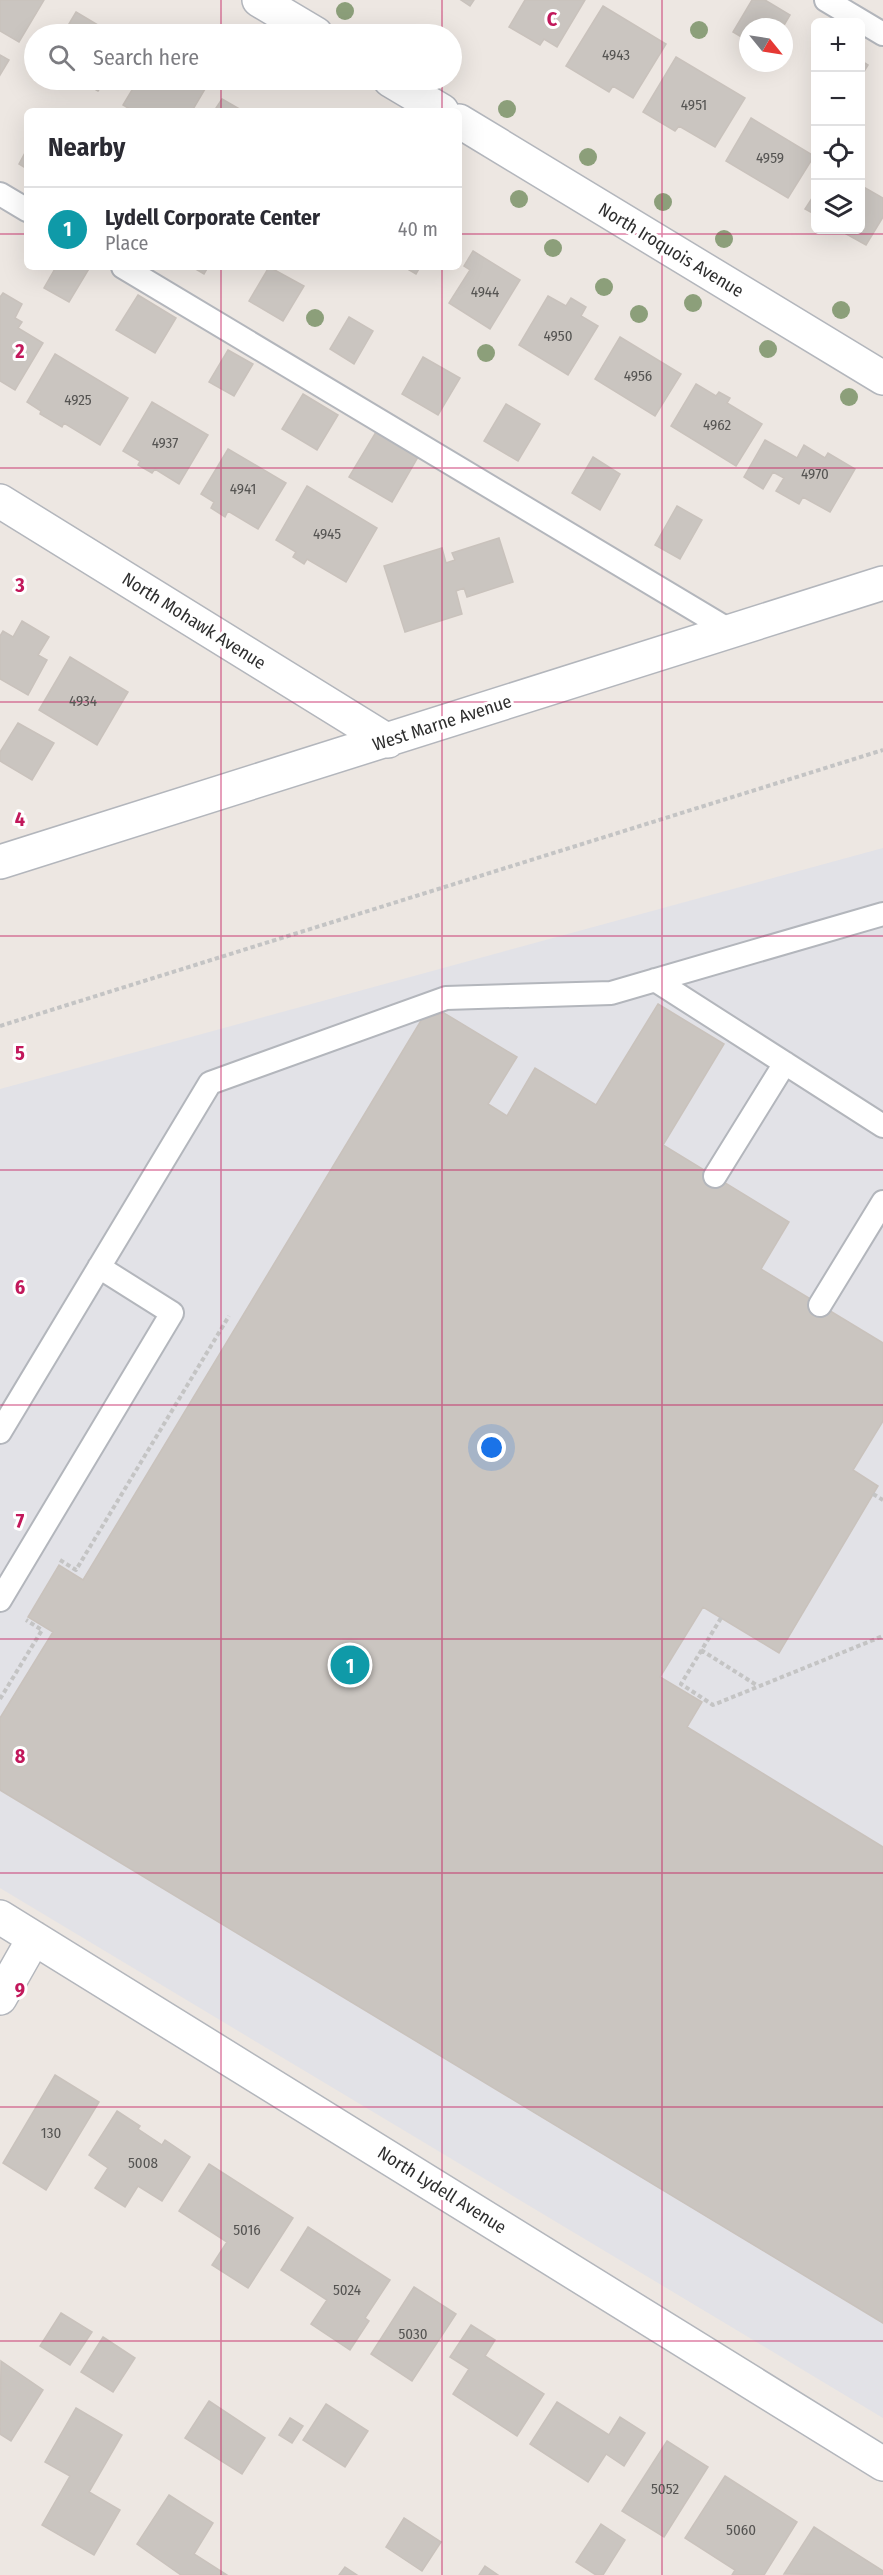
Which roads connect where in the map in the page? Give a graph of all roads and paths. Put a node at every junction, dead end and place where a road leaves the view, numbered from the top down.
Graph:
1 (259, 0) edge
2 (826, 0) edge
3 (299, 24) edge
4 (883, 34) edge
5 (407, 90) edge
6 (437, 108) edge
7 (462, 123) edge
8 (0, 194) edge
9 (24, 208) edge
10 (128, 270) edge
11 (883, 378) edge
12 (0, 501) edge
13 (883, 583) edge
14 (729, 630) junction
15 (388, 741) junction
16 (883, 750) edge
17 (0, 862) edge
18 (883, 914) edge
19 (655, 980) junction
20 (0, 1026) edge
21 (785, 1063) junction
22 (883, 1126) edge
23 (715, 1176) dead end
24 (883, 1202) edge
25 (99, 1267) junction
26 (820, 1305) dead end
27 (229, 1316) dead end
28 (0, 1432) edge
29 (873, 1494) dead end
30 (883, 1500) edge
31 (33, 1545) junction
32 (8, 1607) edge
33 (721, 1618) dead end
34 (883, 1636) edge
35 (701, 1650) junction
36 (759, 1687) junction
37 (0, 1700) edge
38 (0, 1917) edge
39 (34, 1938) junction
40 (0, 1998) edge
41 (883, 2464) edge

1 - 3 street
2 - 4 lane
5 - 6 street
7 - 11 street, North Iroquois Avenue
8 - 9 lane
10 - 14 lane
12 - 15 street, North Mohawk Avenue
13 - 14 street, West Marne Avenue
14 - 15 street, West Marne Avenue
15 - 17 street, West Marne Avenue
16 - 20 path
18 - 19 lane
19 - 21 lane
19 - 25 lane
21 - 22 lane
21 - 23 lane
24 - 26 lane
25 - 28 lane
25 - 31 lane
27 - 31 path
29 - 30 path
31 - 32 lane
32 - 37 path
33 - 35 path
34 - 36 path
35 - 36 path
35 - 36 path
38 - 39 street, North Lydell Avenue
39 - 40 street
39 - 41 street, North Lydell Avenue

